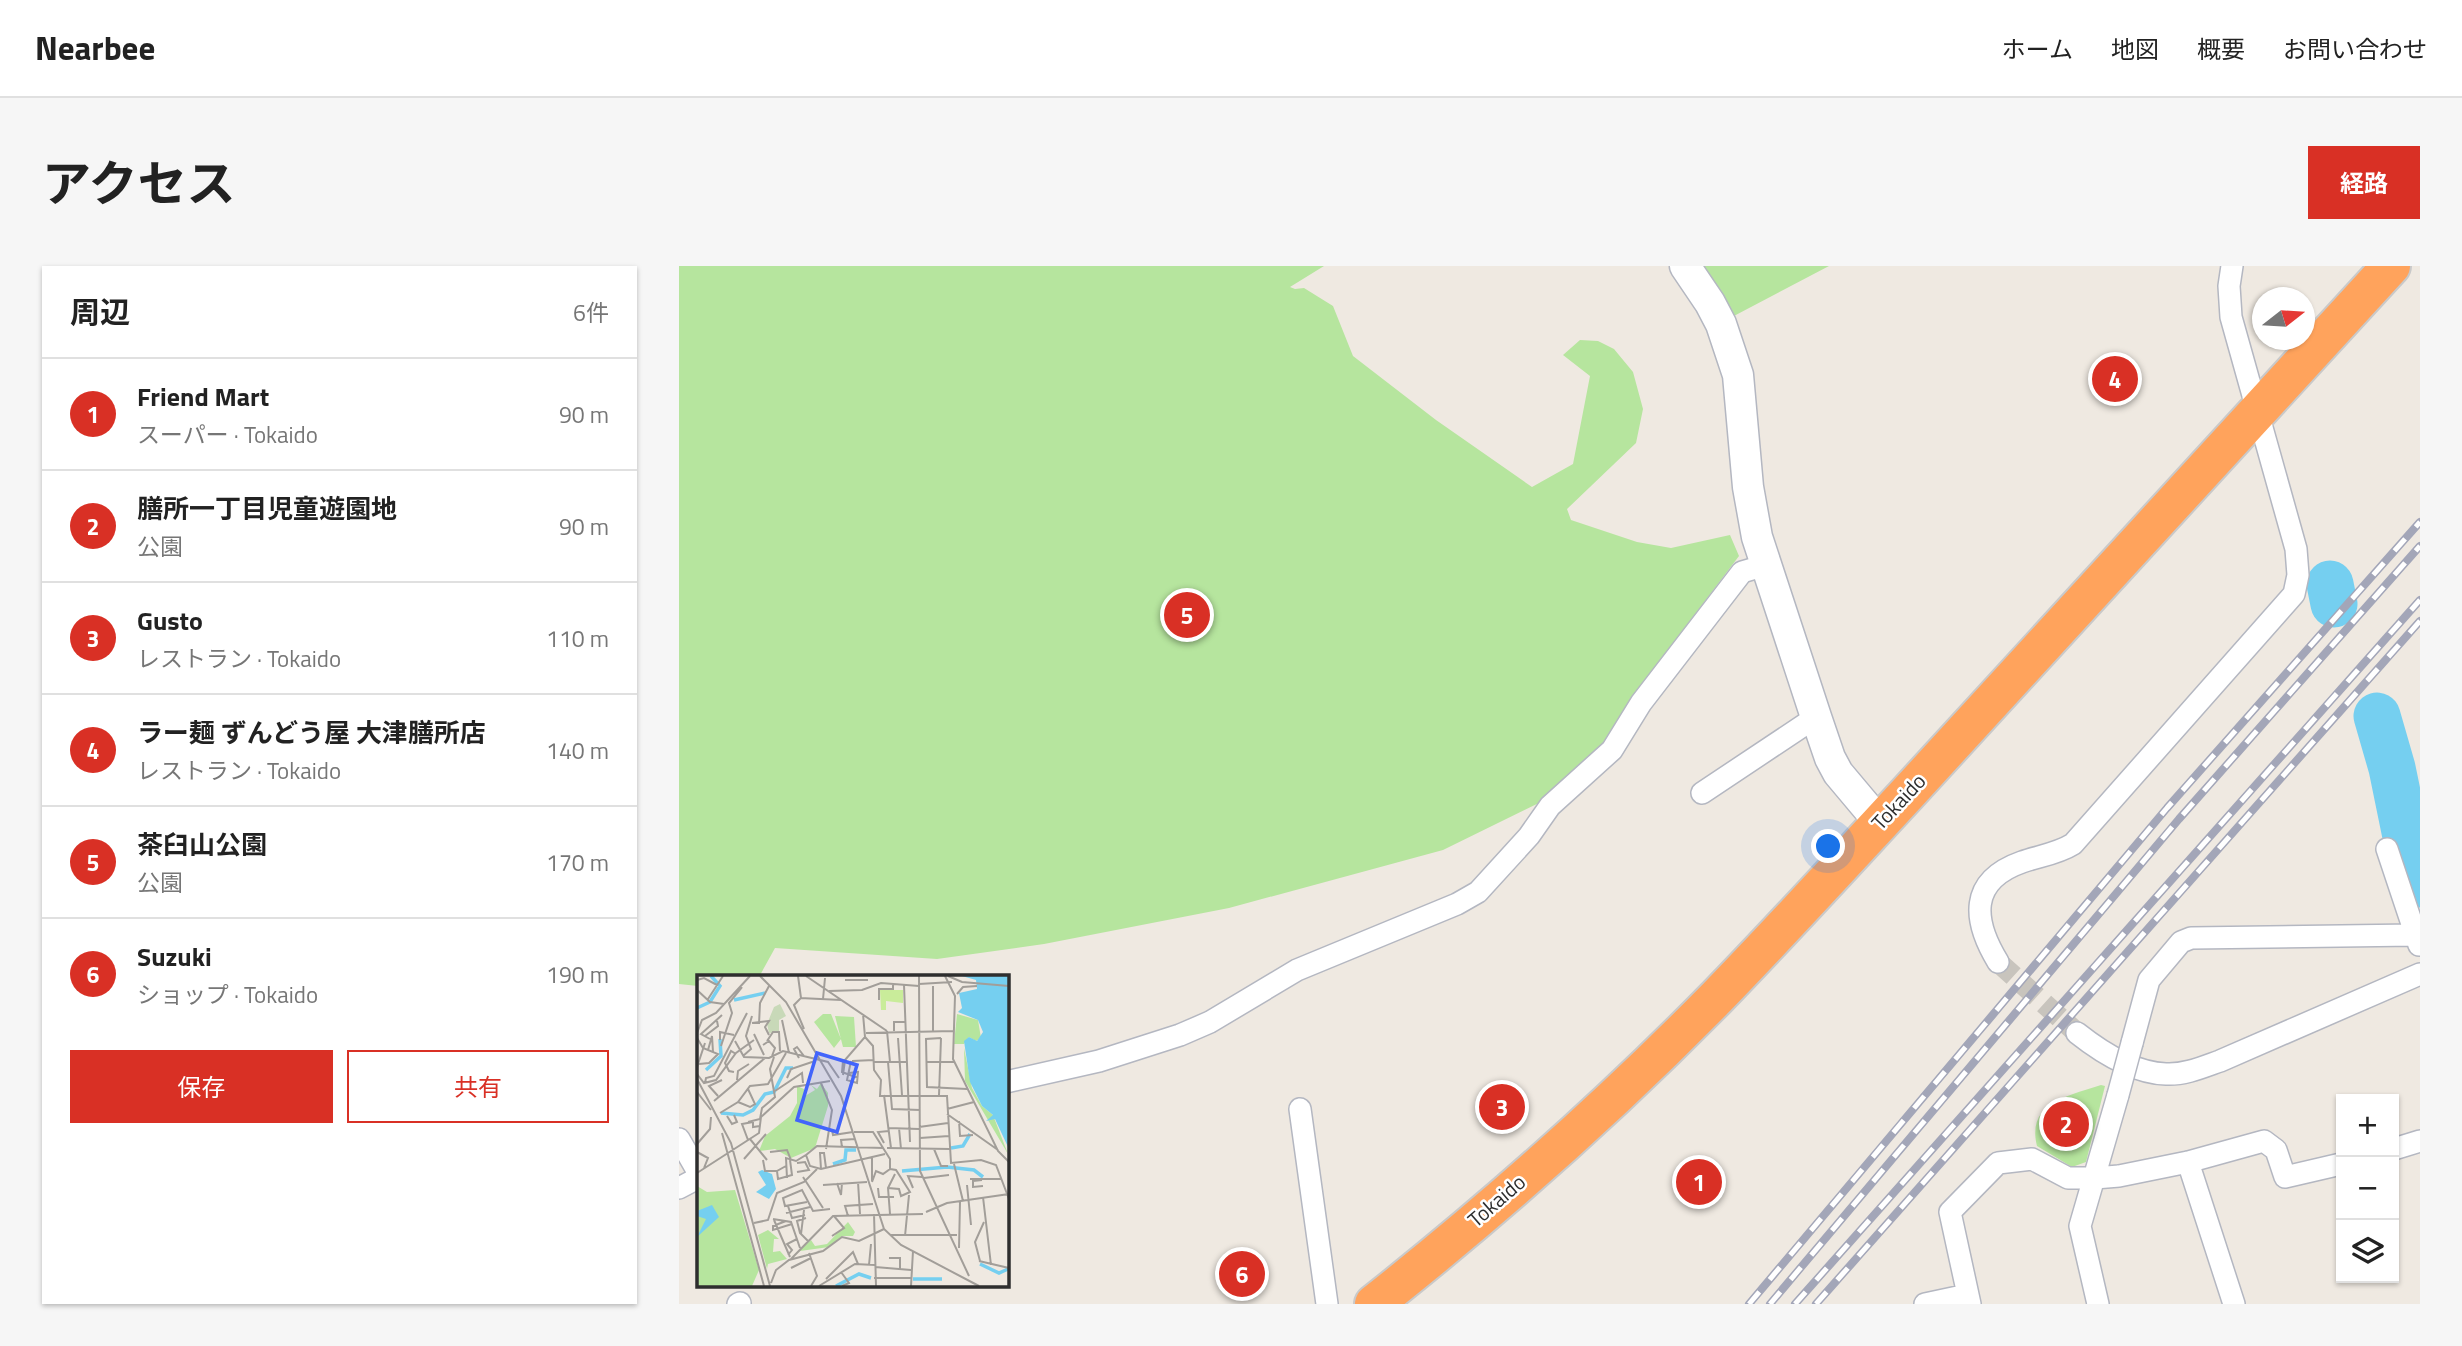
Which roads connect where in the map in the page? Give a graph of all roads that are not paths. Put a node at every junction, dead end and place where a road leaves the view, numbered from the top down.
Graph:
1 (1685, 266) edge
2 (2232, 266) edge
3 (2391, 266) edge
4 (2257, 412) junction
5 (1766, 565) junction
6 (1816, 717) junction
7 (1702, 793) dead end
8 (1880, 823) junction
9 (2387, 849) dead end
10 (2417, 941) edge
11 (1998, 962) tunnel mouth
12 (2420, 974) edge
13 (2077, 1033) tunnel mouth
14 (1008, 1082) edge
15 (1300, 1109) dead end
16 (679, 1139) edge
17 (2420, 1141) edge
18 (2399, 1147) edge
19 (2188, 1162) junction
20 (2336, 1165) edge
21 (697, 1170) edge
22 (2095, 1178) junction
23 (697, 1179) edge
24 (679, 1188) edge
25 (1968, 1299) edge
26 (1327, 1304) edge
27 (1374, 1304) edge
28 (1925, 1304) edge
29 (2098, 1304) edge
30 (2234, 1304) edge

1 - 5 street
2 - 4 street
3 - 4 highway, Tokaido
4 - 8 highway, Tokaido
4 - 11 street
5 - 6 street
5 - 14 street
6 - 7 street
6 - 8 street
8 - 27 highway, Tokaido
9 - 10 street
10 - 22 street, bridge
12 - 13 street
15 - 26 street
16 - 21 street
17 - 18 street
19 - 20 street
19 - 22 street
19 - 30 street
22 - 25 street
22 - 29 street
23 - 24 street
25 - 28 street

